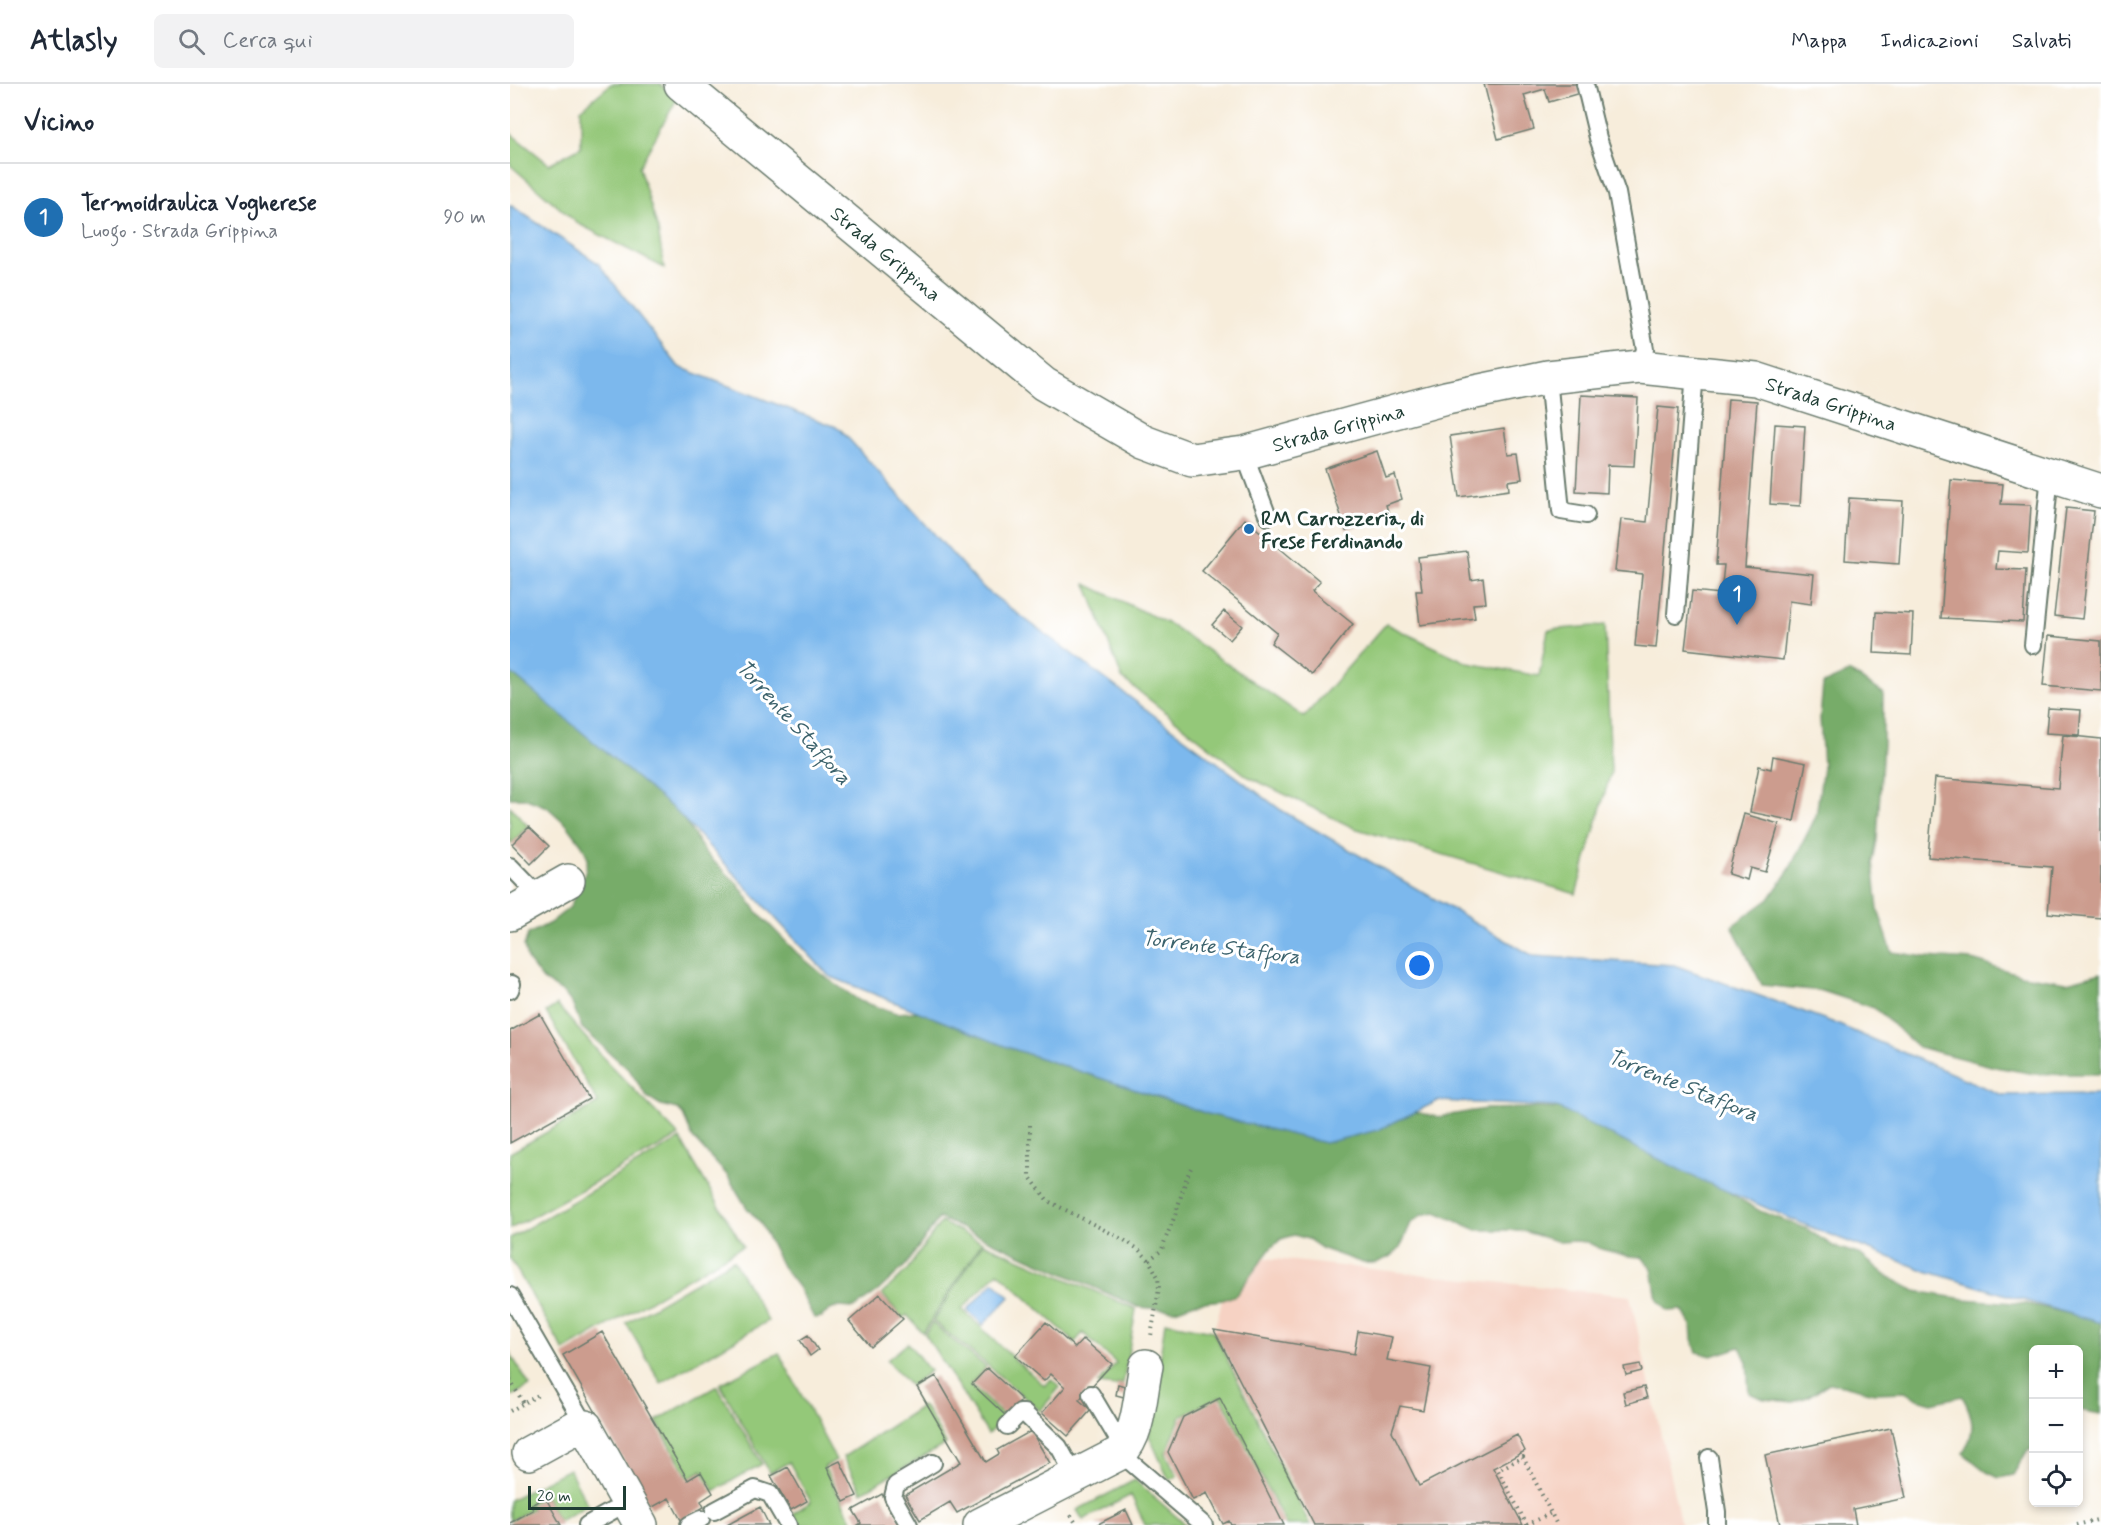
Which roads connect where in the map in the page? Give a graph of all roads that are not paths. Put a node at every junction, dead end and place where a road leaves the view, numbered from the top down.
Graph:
1 (681, 84) edge
2 (1585, 84) edge
3 (1640, 367) junction
4 (1695, 372) junction
5 (1548, 377) junction
6 (1244, 453) junction
7 (2050, 474) junction
8 (2101, 490) edge
9 (1586, 515) dead end
10 (1268, 517) dead end
11 (1677, 614) dead end
12 (2033, 645) dead end
13 (510, 866) edge
14 (568, 881) dead end
15 (540, 897) junction
16 (510, 914) edge
17 (510, 1296) edge
18 (1146, 1366) road end
19 (1091, 1394) dead end
20 (1007, 1426) dead end
21 (586, 1427) junction
22 (1123, 1450) junction
23 (529, 1453) dead end
24 (1709, 1458) dead end
25 (933, 1463) dead end
26 (1075, 1476) junction
27 (634, 1514) edge
28 (701, 1518) edge
29 (996, 1521) edge
30 (587, 1525) edge
31 (788, 1525) edge
32 (909, 1525) edge
33 (1204, 1525) edge
34 (1717, 1525) edge

1 - 6 street, Strada Grippina
2 - 3 lane
3 - 4 street, Strada Grippina
3 - 5 street, Strada Grippina
4 - 7 street, Strada Grippina
4 - 11 lane
5 - 6 street, Strada Grippina
5 - 9 lane
6 - 10 lane
7 - 8 street, Strada Grippina
7 - 12 lane
13 - 15 lane
14 - 15 street
15 - 16 street
17 - 21 lane
18 - 22 street
19 - 22 lane
20 - 26 lane
21 - 23 street
21 - 27 street
22 - 26 street
22 - 33 lane
24 - 34 lane
25 - 32 lane
26 - 29 street
27 - 30 lane
28 - 31 lane

